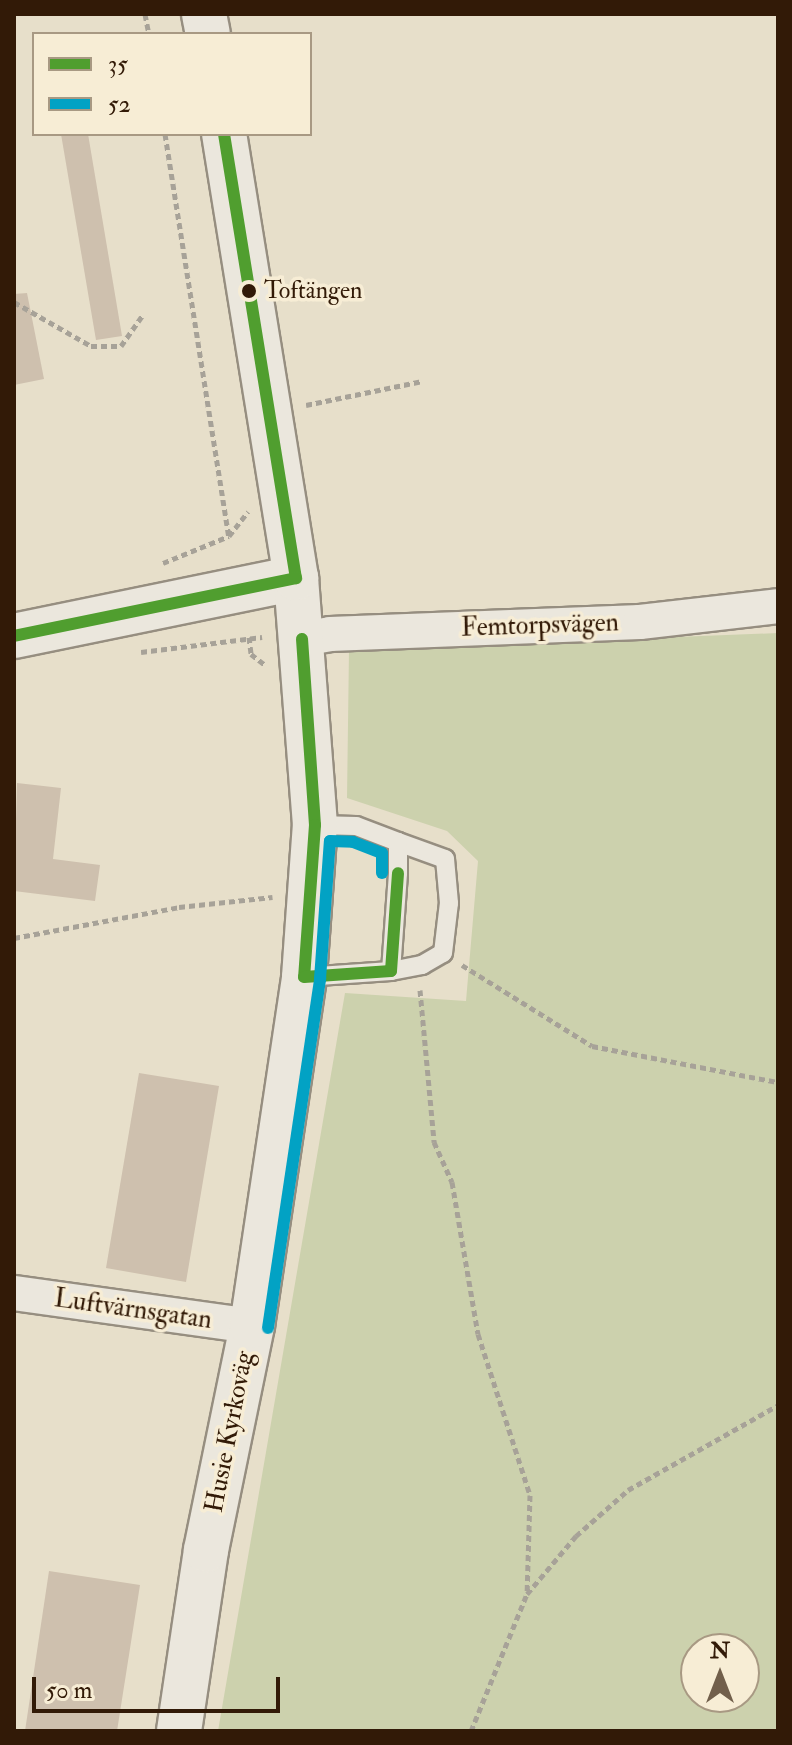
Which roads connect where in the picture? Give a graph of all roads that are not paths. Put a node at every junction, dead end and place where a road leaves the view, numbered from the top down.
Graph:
1 (224, 136) edge
2 (296, 578) junction
3 (778, 606) edge
4 (14, 636) edge
5 (302, 639) junction
6 (315, 825) junction
7 (398, 842) junction
8 (391, 971) junction
9 (304, 977) junction
10 (14, 1293) edge
11 (252, 1326) junction
12 (179, 1731) edge

1 - 2 street, Husie Kyrkoväg
2 - 4 street
2 - 5 street, Husie Kyrkoväg
3 - 5 street, Femtorpsvägen
5 - 6 street, Husie Kyrkoväg
6 - 7 lane
6 - 9 street, Husie Kyrkoväg
7 - 8 lane
7 - 8 lane
8 - 9 lane
9 - 11 street, Husie Kyrkoväg
10 - 11 street, Luftvärnsgatan
11 - 12 street, Husie Kyrkoväg

